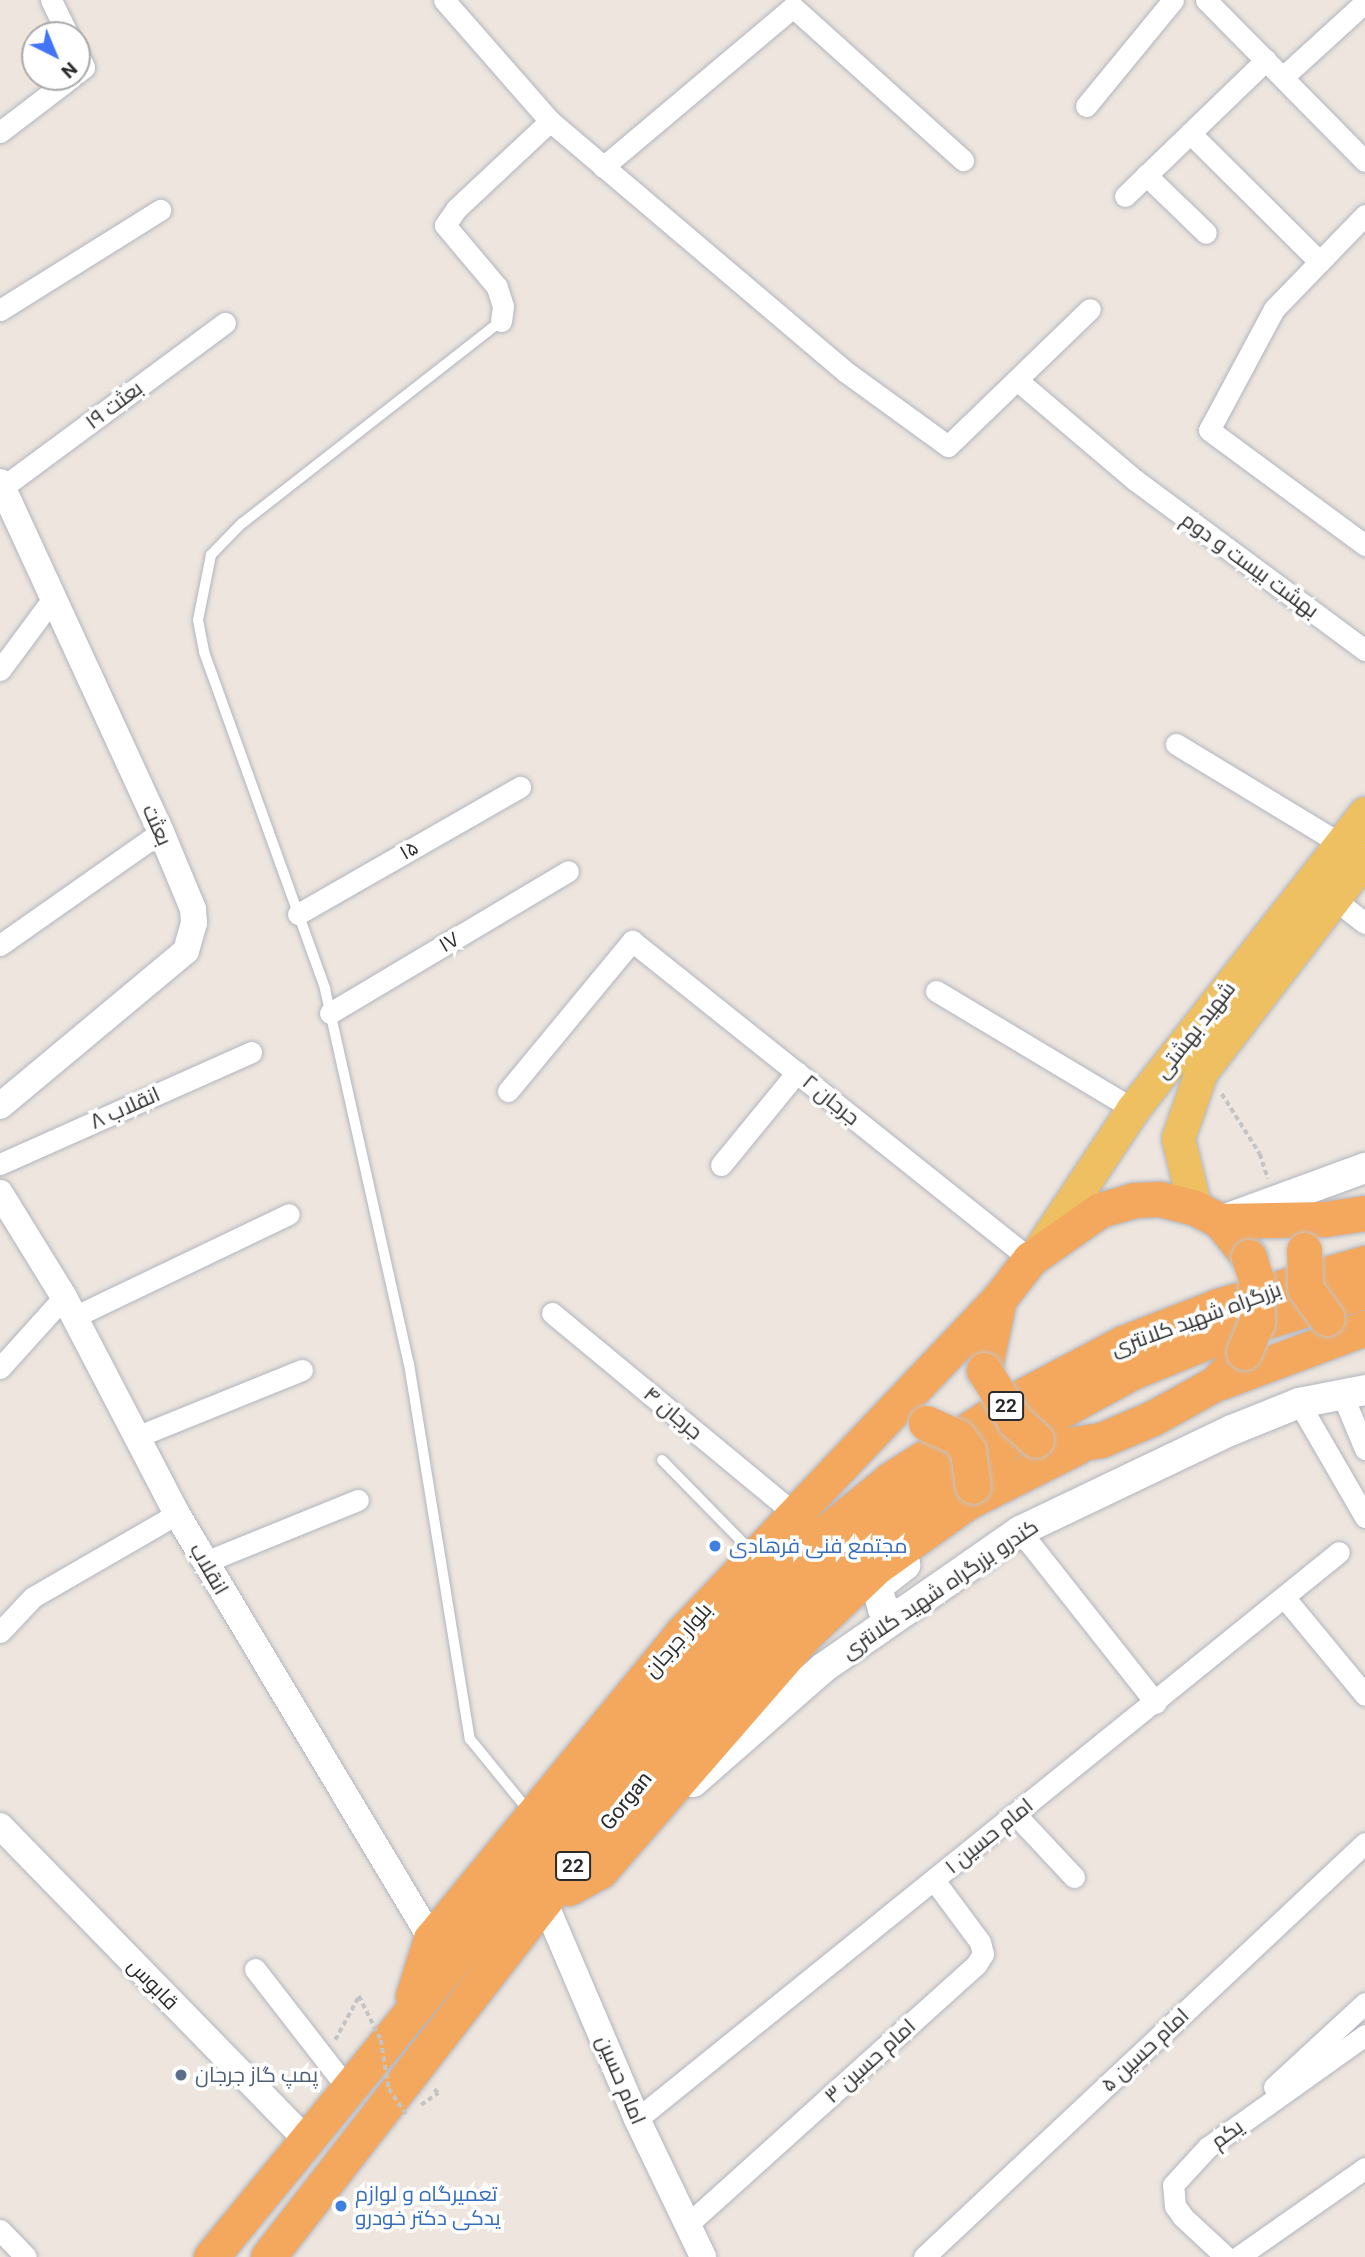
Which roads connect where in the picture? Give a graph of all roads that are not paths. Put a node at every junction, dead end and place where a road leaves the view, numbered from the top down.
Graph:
1 (51, 0) edge
2 (444, 0) edge
3 (1173, 0) edge
4 (1206, 0) edge
5 (1365, 2) edge
6 (789, 4) edge
7 (61, 21) edge
8 (1266, 60) junction
9 (1283, 77) junction
10 (49, 91) edge
11 (1086, 106) dead end
12 (550, 121) junction
13 (0, 132) edge
14 (1190, 133) junction
15 (963, 160) dead end
16 (1365, 161) edge
17 (604, 167) junction
18 (1146, 175) junction
19 (1125, 196) dead end
20 (160, 210) dead end
21 (1365, 215) edge
22 (1206, 233) dead end
23 (1320, 262) junction
24 (1090, 309) dead end
25 (0, 310) edge
26 (501, 321) joint
27 (225, 323) dead end
28 (1017, 380) junction
29 (1, 484) edge
30 (1365, 545) edge
31 (54, 597) junction
32 (1365, 650) edge
33 (0, 670) edge
34 (1176, 744) dead end
35 (520, 787) dead end
36 (1365, 813) edge
37 (161, 832) junction
38 (1353, 851) edge
39 (568, 872) dead end
40 (1334, 899) junction
41 (298, 914) junction
42 (1365, 923) edge
43 (5, 941) edge
44 (936, 991) dead end
45 (330, 1013) junction
46 (251, 1052) dead end
47 (797, 1072) junction
48 (508, 1090) dead end
49 (0, 1106) edge
50 (1133, 1109) junction
51 (0, 1164) edge
52 (722, 1165) dead end
53 (1365, 1168) edge
54 (0, 1193) edge
55 (1365, 1213) edge
56 (289, 1214) dead end
57 (1208, 1215) junction
58 (1325, 1219) junction
59 (1033, 1256) junction
60 (1365, 1263) edge
61 (1365, 1291) edge
62 (999, 1299) junction
63 (69, 1307) junction
64 (552, 1313) dead end
65 (1364, 1329) edge
66 (0, 1368) edge
67 (302, 1370) dead end
68 (1216, 1383) junction
69 (1354, 1392) edge
70 (1299, 1403) junction
71 (136, 1437) junction
72 (1058, 1447) junction
73 (1365, 1448) edge
74 (850, 1451) junction
75 (662, 1460) dead end
76 (970, 1494) junction
77 (358, 1500) dead end
78 (911, 1505) joint
79 (794, 1513) junction
80 (177, 1514) junction
81 (1365, 1517) edge
82 (1020, 1531) junction
83 (1339, 1552) dead end
84 (754, 1554) junction
85 (205, 1562) junction
86 (1284, 1597) junction
87 (896, 1614) junction
88 (0, 1632) edge
89 (707, 1650) joint
90 (1365, 1695) edge
91 (1156, 1703) junction
92 (533, 1815) junction
93 (1016, 1815) junction
94 (0, 1826) edge
95 (638, 1831) junction
96 (1365, 1843) edge
97 (1074, 1877) dead end
98 (934, 1880) junction
99 (544, 1901) junction
100 (431, 1939) junction
101 (254, 1969) dead end
102 (1365, 2003) edge
103 (407, 2015) junction
104 (1365, 2035) edge
105 (348, 2089) junction
106 (637, 2119) junction
107 (307, 2141) junction
108 (1208, 2147) junction
109 (1365, 2168) edge
110 (687, 2225) junction
111 (0, 2230) edge
112 (26, 2257) edge
113 (211, 2257) edge
114 (268, 2257) edge
115 (703, 2257) edge
116 (924, 2257) edge
117 (1226, 2257) edge
118 (1238, 2257) edge

1 - 7 street
2 - 12 street
3 - 11 street
4 - 8 street
5 - 9 street
6 - 15 street
6 - 17 street
8 - 9 street
8 - 14 street
9 - 16 street
10 - 13 street
12 - 17 street
12 - 26 street
14 - 18 street
14 - 23 street
17 - 28 street
18 - 19 street
18 - 22 street
20 - 25 street
21 - 23 street
23 - 30 street
24 - 28 street
26 - 41 lane
27 - 29 street, بعثت ۱۹
28 - 32 street, بهشت بیست و دوم
29 - 31 street, بعثت
31 - 33 street
31 - 37 street, بعثت
34 - 38 street
35 - 41 street, ۱۵
36 - 38 main road, شهید بهشتی
37 - 43 street
37 - 49 street, بعثت
38 - 40 main road, شهید بهشتی
38 - 50 main road, شهید بهشتی
39 - 45 street, ۱۷
40 - 42 street
40 - 57 main road, شهید بهشتی
41 - 45 lane
44 - 50 street
45 - 92 lane
46 - 51 street, ۸ انقلاب
47 - 48 street, جرجان ۲
47 - 52 street
47 - 59 street, جرجان ۲
50 - 59 main road, شهید بهشتی
53 - 57 main road
54 - 63 street, انقلاب
55 - 58 highway
56 - 63 street
57 - 58 highway
57 - 59 highway, بلوار جرجان
57 - 68 highway, bridge
58 - 65 highway, bridge
59 - 62 highway, بلوار جرجان
60 - 89 highway, بزرگراه شهید کلانتری / 22
61 - 78 highway, بزرگراه شهید کلانتری / 22
62 - 72 highway, bridge
62 - 74 highway, بلوار جرجان
63 - 66 street
63 - 71 street, انقلاب
64 - 79 street, ۴ جرجان
65 - 68 highway
67 - 71 street
68 - 72 highway
69 - 70 main road, کندرو بزرگراه شهید کلانتری
69 - 73 street
70 - 81 street
70 - 82 main road, کندرو بزرگراه شهید کلانتری
71 - 80 street, انقلاب
72 - 76 highway
72 - 87 main road
74 - 76 highway, bridge
74 - 79 highway, بلوار جرجان
75 - 84 lane
76 - 95 highway
77 - 85 street
78 - 99 highway, Gorgan / 22
79 - 84 highway, بلوار جرجان
80 - 85 street, انقلاب
80 - 88 street
82 - 87 main road, کندرو بزرگراه شهید کلانتری
82 - 91 street
83 - 86 street, امام حسین ۱
84 - 92 highway, بلوار جرجان
85 - 100 street, انقلاب
86 - 90 street
86 - 91 street, امام حسین ۱
87 - 95 main road, کندرو بزرگراه شهید کلانتری
89 - 103 highway, Gorgan / 22
91 - 93 street, امام حسین ۱
92 - 100 highway, بلوار جرجان
93 - 97 street
93 - 98 street, امام حسین ۱
94 - 107 street, قابوس
95 - 99 highway
96 - 116 street, امام حسین ۵
98 - 106 street, امام حسین ۱
98 - 110 street, امام حسین ۳
99 - 106 street, امام حسین
99 - 114 highway, Gorgan / 22
100 - 103 highway, بلوار جرجان
101 - 105 street
102 - 108 street
103 - 105 highway, Gorgan / 22
104 - 108 street, یکم
105 - 107 highway, Gorgan / 22
106 - 110 street, امام حسین
107 - 113 highway, Gorgan / 22
108 - 117 street, یکم
109 - 118 street
110 - 115 street, امام حسین
111 - 112 street

